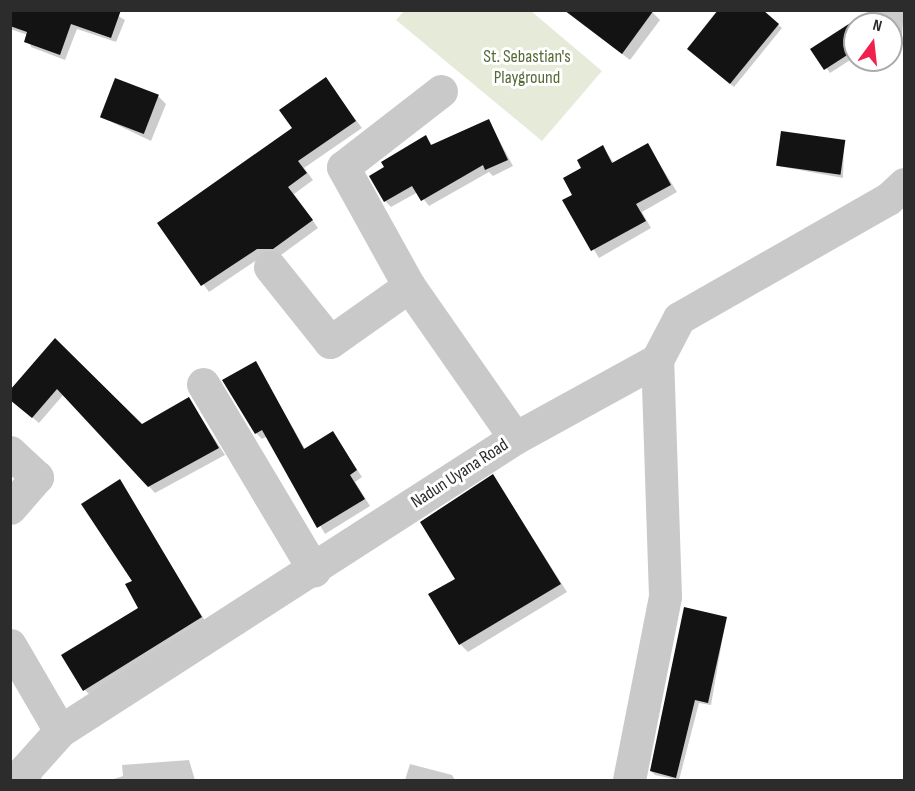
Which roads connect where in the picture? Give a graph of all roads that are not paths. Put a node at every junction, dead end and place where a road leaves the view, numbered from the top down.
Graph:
1 (441, 91) dead end
2 (904, 184) edge
3 (270, 267) dead end
4 (409, 286) junction
5 (657, 360) junction
6 (203, 384) dead end
7 (515, 438) junction
8 (10, 452) edge
9 (10, 508) edge
10 (314, 570) junction
11 (10, 645) edge
12 (60, 731) junction
13 (24, 780) edge
14 (629, 780) edge

1 - 4 street
2 - 5 street
3 - 4 street
4 - 7 street
5 - 7 street, Nadun Uyana Road
5 - 14 street
6 - 10 street
7 - 10 street, Nadun Uyana Road
8 - 9 street
10 - 12 street, Nadun Uyana Road
11 - 12 street
12 - 13 street, Nadun Uyana Road

